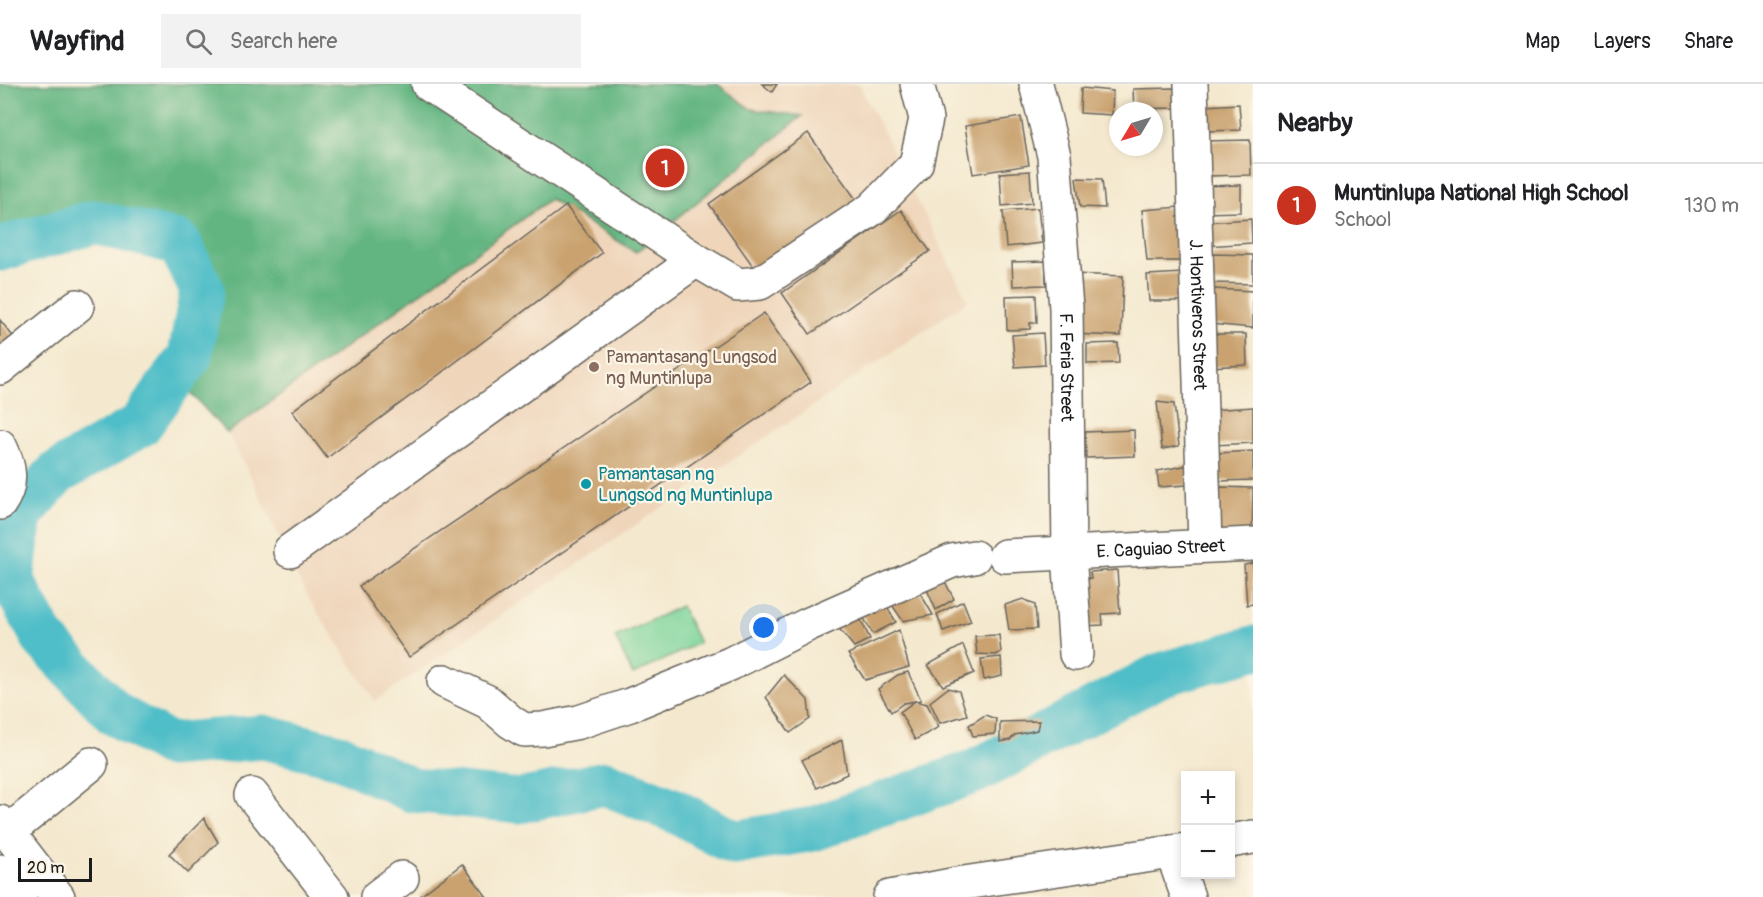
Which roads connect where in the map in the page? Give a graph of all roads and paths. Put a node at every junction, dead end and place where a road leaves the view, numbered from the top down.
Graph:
1 (428, 84) edge
2 (917, 84) edge
3 (1036, 84) edge
4 (1191, 84) edge
5 (696, 260) junction
6 (77, 306) dead end
7 (0, 368) edge
8 (0, 446) edge
9 (0, 502) edge
10 (1253, 544) edge
11 (1205, 545) junction
12 (290, 551) dead end
13 (1069, 554) junction
14 (1076, 654) dead end
15 (444, 681) dead end
16 (91, 764) dead end
17 (252, 795) dead end
18 (4, 827) edge
19 (1253, 837) edge
20 (1235, 840) edge
21 (1179, 851) edge
22 (0, 871) edge
23 (957, 891) edge
24 (20, 897) edge
25 (58, 897) edge
26 (332, 897) edge
27 (890, 897) edge
28 (1188, 897) edge

1 - 5 street
2 - 5 street
3 - 13 street, F. Feria Street
4 - 11 street, J. Hontiveros Street
5 - 12 street
6 - 7 street
8 - 9 street
10 - 11 street, E. Caguiao Street
11 - 13 street, E. Caguiao Street
13 - 14 street, F. Feria Street
13 - 15 street, E. Caguiao Street
16 - 18 street
17 - 26 street
18 - 25 street
19 - 20 street
21 - 23 street
21 - 28 street
22 - 24 street
23 - 27 street

